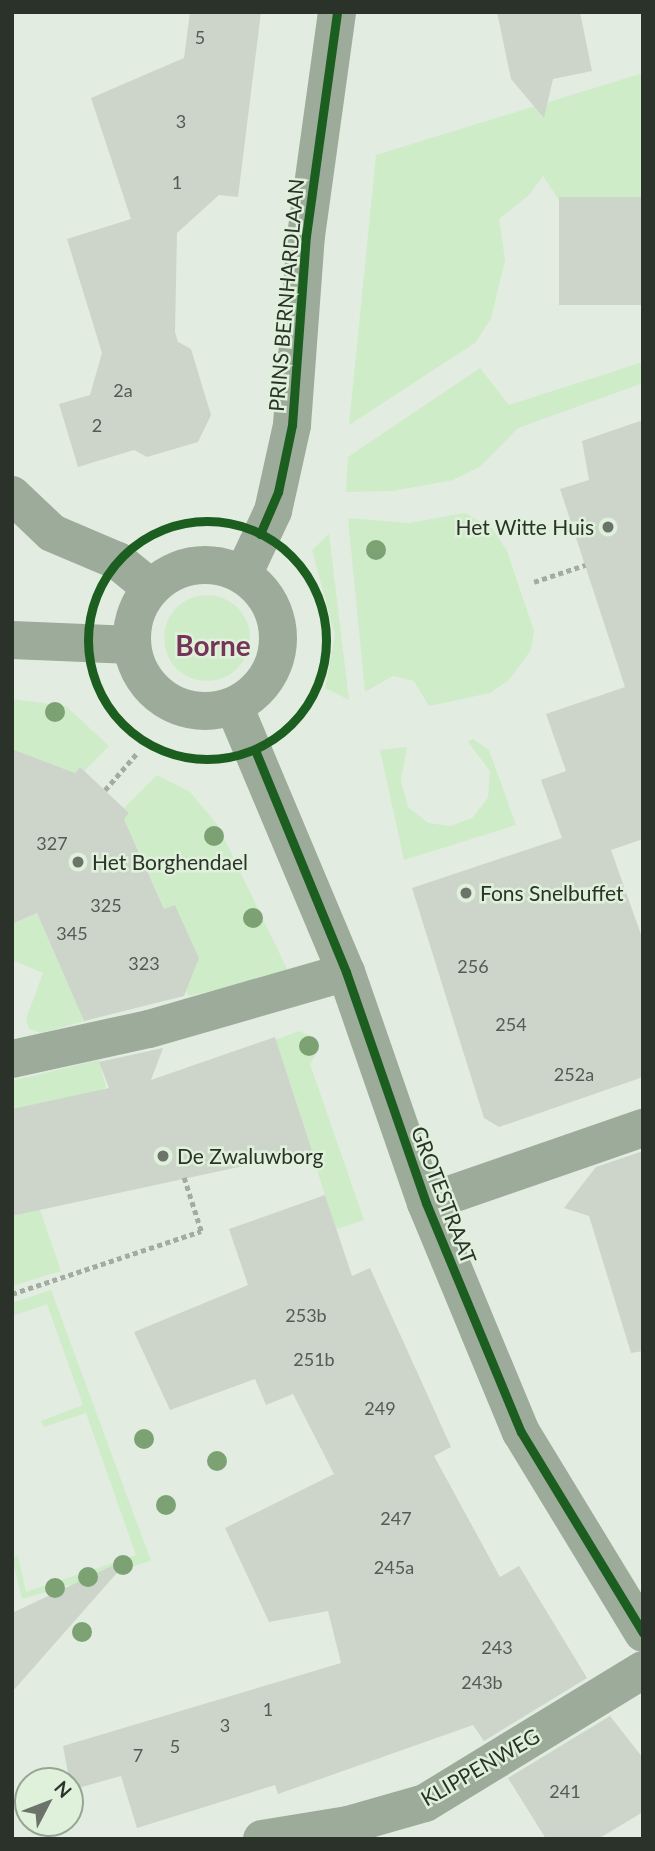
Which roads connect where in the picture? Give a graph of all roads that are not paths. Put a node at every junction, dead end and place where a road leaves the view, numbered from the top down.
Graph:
1 (337, 12) edge
2 (12, 495) edge
3 (243, 575) junction
4 (151, 588) junction
5 (12, 640) edge
6 (132, 645) junction
7 (234, 706) junction
8 (346, 972) junction
9 (12, 1059) edge
10 (643, 1128) edge
11 (426, 1203) junction
12 (643, 1633) edge
13 (643, 1670) edge
14 (262, 1839) edge

1 - 3 street, PRINS BERNHARDLAAN
2 - 4 street
3 - 4 street
3 - 7 street
4 - 6 street
5 - 6 street
6 - 7 street
7 - 8 street, GROTESTRAAT
8 - 9 street
8 - 11 street, GROTESTRAAT
10 - 11 street
11 - 12 street, GROTESTRAAT
13 - 14 street, KLIPPENWEG

